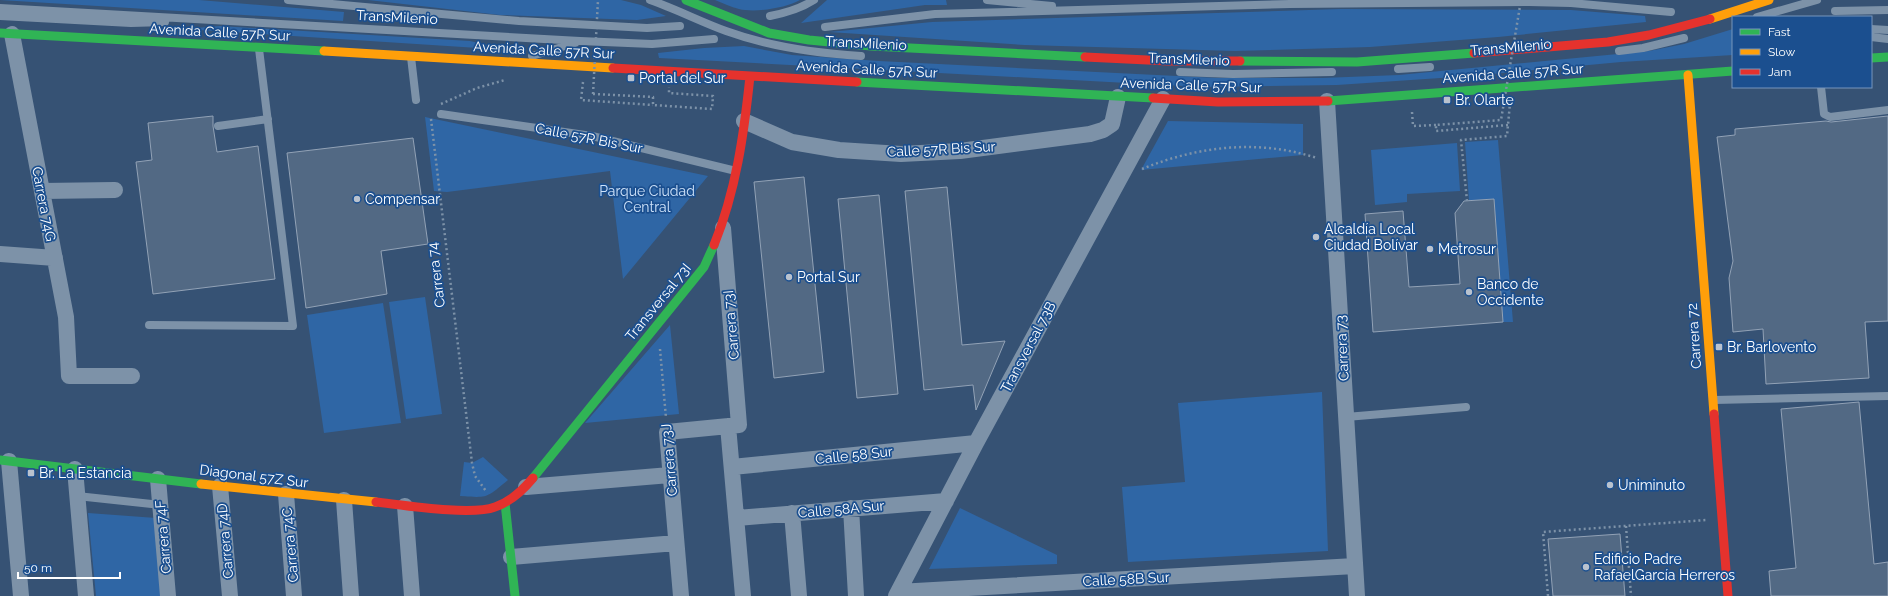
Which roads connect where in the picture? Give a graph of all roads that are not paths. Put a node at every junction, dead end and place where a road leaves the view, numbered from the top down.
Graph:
1 (288, 0) edge
2 (650, 0) edge
3 (686, 0) edge
4 (814, 0) edge
5 (987, 0) edge
6 (1417, 0) edge
7 (1769, 0) edge
8 (1817, 0) edge
9 (1393, 3) junction
10 (0, 8) edge
11 (1097, 10) junction
12 (1835, 10) dead end
13 (1888, 10) edge
14 (1671, 12) dead end
15 (0, 16) edge
16 (770, 16) dead end
17 (1761, 16) edge
18 (213, 19) junction
19 (680, 26) dead end
20 (825, 27) dead end
21 (1872, 29) edge
22 (1888, 30) edge
23 (6, 33) edge
24 (1689, 36) dead end
25 (1872, 37) edge
26 (714, 39) dead end
27 (1888, 39) edge
28 (580, 41) junction
29 (259, 48) junction
30 (1611, 52) dead end
31 (411, 56) junction
32 (869, 56) dead end
33 (1888, 57) edge
34 (1872, 58) edge
35 (510, 62) junction
36 (1440, 66) dead end
37 (1386, 70) dead end
38 (1732, 71) edge
39 (1173, 72) dead end
40 (1340, 72) dead end
41 (1688, 75) junction
42 (750, 76) junction
43 (1821, 88) edge
44 (1118, 97) junction
45 (1163, 99) junction
46 (416, 100) dead end
47 (1326, 101) junction
48 (1888, 110) edge
49 (437, 113) road end
50 (268, 119) junction
51 (744, 121) junction
52 (218, 126) dead end
53 (736, 171) junction
54 (115, 190) dead end
55 (42, 191) junction
56 (723, 224) junction
57 (0, 254) edge
58 (55, 258) junction
59 (149, 325) dead end
60 (132, 376) dead end
61 (1888, 396) edge
62 (1713, 400) junction
63 (1466, 407) dead end
64 (1346, 417) junction
65 (734, 426) junction
66 (976, 443) junction
67 (4, 460) edge
68 (732, 466) junction
69 (75, 469) junction
70 (670, 475) junction
71 (158, 479) junction
72 (220, 486) junction
73 (526, 487) junction
74 (286, 494) junction
75 (77, 496) junction
76 (344, 500) junction
77 (946, 501) junction
78 (161, 505) junction
79 (405, 506) junction
80 (498, 508) junction
81 (851, 508) junction
82 (792, 513) junction
83 (736, 518) junction
84 (676, 543) junction
85 (511, 557) junction
86 (1355, 566) junction
87 (897, 594) edge
88 (22, 596) edge
89 (86, 596) edge
90 (168, 596) edge
91 (230, 596) edge
92 (294, 596) edge
93 (351, 596) edge
94 (412, 596) edge
95 (515, 596) edge
96 (681, 596) edge
97 (743, 596) edge
98 (799, 596) edge
99 (856, 596) edge
100 (1357, 596) edge
101 (1728, 596) edge

1 - 19 lane, TransMilenio
2 - 32 lane, TransMilenio
3 - 7 main road, Avenida Calle 57R Sur
4 - 16 lane
5 - 11 lane, TransMilenio
6 - 9 lane, TransMilenio
8 - 17 lane
9 - 11 lane, TransMilenio
9 - 14 lane, TransMilenio
10 - 18 lane, TransMilenio
11 - 20 lane, TransMilenio
12 - 13 lane
15 - 18 lane, TransMilenio
18 - 28 lane, TransMilenio
21 - 22 lane
23 - 29 main road, Avenida Calle 57R Sur
23 - 55 street, Carrera 74G
24 - 30 lane
25 - 27 lane
26 - 28 lane, TransMilenio
28 - 35 lane, TransMilenio
29 - 31 main road, Avenida Calle 57R Sur
29 - 50 lane
31 - 35 main road, Avenida Calle 57R Sur
31 - 46 lane
33 - 34 main road
35 - 42 main road, Avenida Calle 57R Sur
36 - 37 lane
38 - 41 main road, Avenida Calle 57R Sur
39 - 40 lane, TransMilenio
41 - 47 main road, Avenida Calle 57R Sur
41 - 62 main road, Carrera 72
42 - 44 main road, Avenida Calle 57R Sur
42 - 51 main road, Transversal 73I
43 - 48 lane
44 - 45 main road, Avenida Calle 57R Sur
44 - 51 street, Calle 57R Bis Sur
45 - 47 main road, Avenida Calle 57R Sur
45 - 66 street, Transversal 73B
47 - 64 street, Carrera 73
49 - 53 lane, Calle 57R Bis Sur
50 - 52 lane
50 - 59 lane
51 - 53 main road, Transversal 73I
53 - 56 main road, Transversal 73I
54 - 55 street
55 - 58 street, Carrera 74G
56 - 65 street, Carrera 73I
56 - 73 main road, Transversal 73I
57 - 58 street
58 - 60 street, Carrera 74G
61 - 62 lane
62 - 101 main road, Carrera 72
63 - 64 lane
64 - 86 street, Carrera 73
65 - 68 street, Carrera 73I
65 - 70 street, Carrera 73J
66 - 68 street, Calle 58 Sur
66 - 77 street, Transversal 73B
67 - 69 main road, Diagonal 57Z Sur
67 - 88 street
68 - 83 street, Carrera 73I
69 - 71 main road, Diagonal 57Z Sur
69 - 75 street
70 - 73 street
70 - 84 street, Carrera 73J
71 - 72 main road, Diagonal 57Z Sur
71 - 78 street, Carrera 74F
72 - 74 main road, Diagonal 57Z Sur
72 - 91 street, Carrera 74D
73 - 80 main road, Transversal 73I
74 - 76 main road, Diagonal 57Z Sur
74 - 92 street, Carrera 74C
75 - 78 lane
75 - 89 street
76 - 79 main road, Diagonal 57Z Sur
76 - 93 street
77 - 81 street, Calle 58A Sur
77 - 87 street, Transversal 73B
78 - 90 street, Carrera 74F
79 - 80 main road, Diagonal 57Z Sur
79 - 94 street
80 - 85 main road
81 - 82 street, Calle 58A Sur
81 - 99 street
82 - 83 street, Calle 58A Sur
82 - 98 street
83 - 97 street, Carrera 73I
84 - 85 street
84 - 96 street, Carrera 73J
85 - 95 main road
86 - 87 street, Calle 58B Sur
86 - 100 street, Carrera 73

